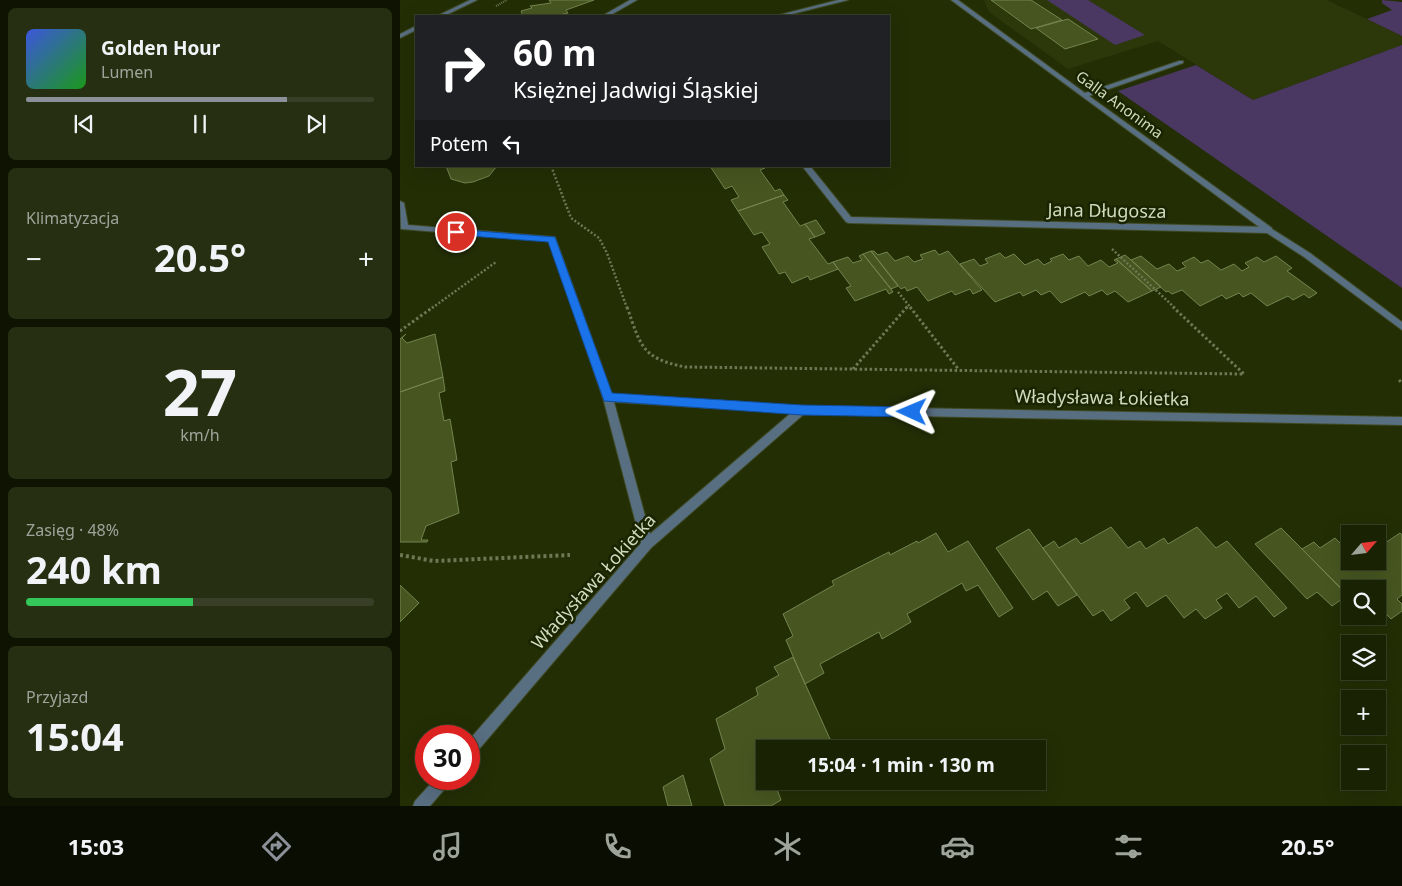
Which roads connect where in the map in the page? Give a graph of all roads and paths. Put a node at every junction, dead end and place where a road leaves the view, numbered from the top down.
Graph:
1 (474, 0) edge
2 (634, 0) edge
3 (845, 0) edge
4 (954, 0) edge
5 (442, 15) edge
6 (607, 15) edge
7 (782, 15) edge
8 (415, 28) edge
9 (400, 36) edge
10 (1181, 62) dead end
11 (1084, 95) junction
12 (551, 167) edge
13 (807, 167) edge
14 (400, 203) edge
15 (1269, 230) junction
16 (1121, 257) dead end
17 (496, 262) dead end
18 (898, 292) dead end
19 (908, 306) junction
20 (1402, 327) edge
21 (400, 331) edge
22 (852, 370) junction
23 (959, 370) junction
24 (608, 398) junction
25 (802, 410) junction
26 (1402, 421) edge
27 (647, 544) junction
28 (400, 556) edge
29 (570, 556) dead end
30 (480, 737) edge
31 (434, 790) edge
32 (420, 806) edge

1 - 5 street
2 - 6 street
3 - 7 street
4 - 11 street, Galla Anonima
8 - 9 street
10 - 11 street
11 - 15 street, Galla Anonima
12 - 22 path
13 - 15 street, Jana Długosza
14 - 24 street
15 - 20 street
16 - 23 path
17 - 21 path
18 - 19 path
19 - 22 path
19 - 23 path
22 - 23 path
24 - 25 street, Władysława Łokietka
24 - 27 street
25 - 26 street, Władysława Łokietka
25 - 27 street, Władysława Łokietka
27 - 30 street, Władysława Łokietka
28 - 29 path
31 - 32 street

